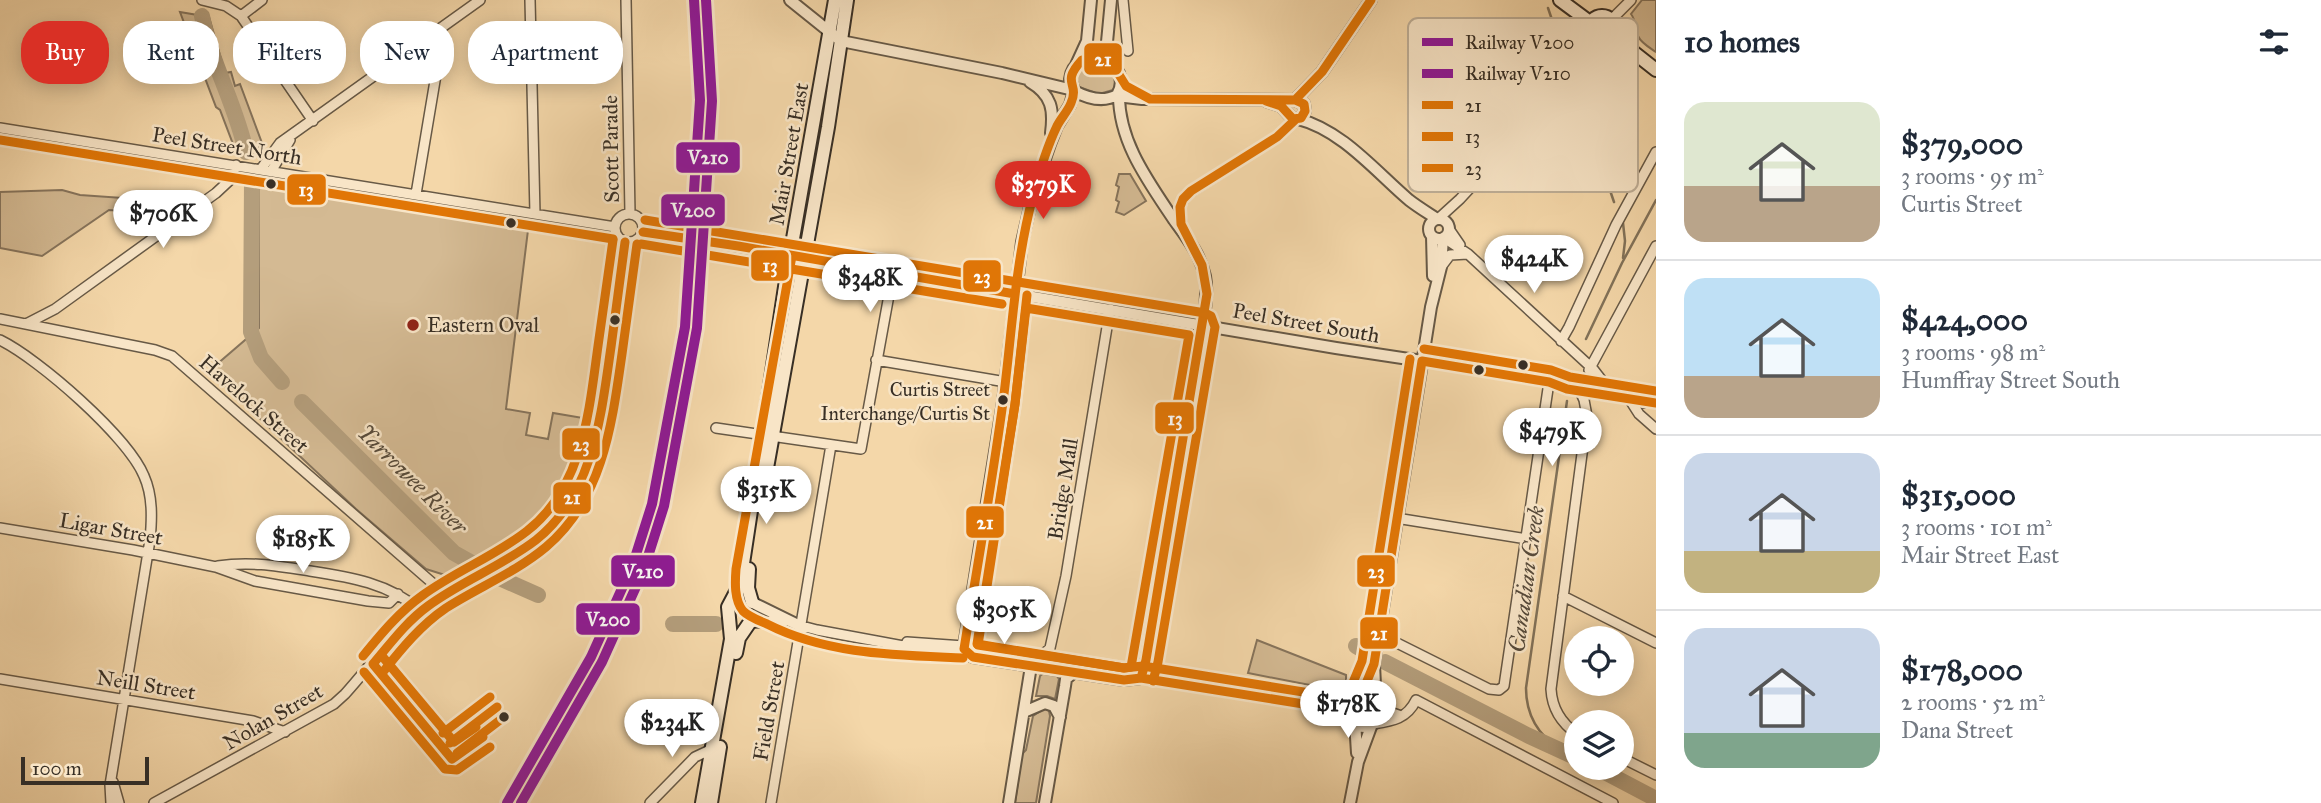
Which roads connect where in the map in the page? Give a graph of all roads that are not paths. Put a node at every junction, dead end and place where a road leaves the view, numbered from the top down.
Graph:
1 (204, 0) edge
2 (262, 0) edge
3 (481, 0) edge
4 (530, 0) edge
5 (626, 0) edge
6 (790, 0) edge
7 (835, 0) edge
8 (847, 0) edge
9 (1111, 0) edge
10 (1123, 0) edge
11 (1371, 0) edge
12 (1560, 0) edge
13 (1631, 0) edge
14 (1090, 2) edge
15 (241, 16) junction
16 (1584, 18) edge
17 (1613, 18) edge
18 (452, 21) edge
19 (835, 37) junction
20 (1128, 51) dead end
21 (1638, 56) edge
22 (1114, 65) junction
23 (1075, 66) junction
24 (1656, 70) edge
25 (1322, 72) junction
26 (1018, 76) junction
27 (1121, 79) junction
28 (364, 84) edge
29 (434, 84) edge
30 (1073, 90) junction
31 (1118, 95) junction
32 (1150, 99) junction
33 (1295, 100) junction
34 (1266, 101) junction
35 (1305, 108) junction
36 (1294, 118) junction
37 (1121, 119) junction
38 (313, 121) junction
39 (0, 128) edge
40 (1049, 144) junction
41 (1345, 145) junction
42 (1656, 152) edge
43 (240, 165) junction
44 (263, 169) junction
45 (1638, 185) edge
46 (1466, 192) edge
47 (1634, 192) edge
48 (416, 194) junction
49 (535, 214) junction
50 (630, 214) junction
51 (615, 227) junction
52 (1182, 229) junction
53 (1440, 229) junction
54 (643, 232) junction
55 (674, 237) tunnel mouth
56 (625, 242) junction
57 (708, 242) tunnel mouth
58 (1656, 246) edge
59 (1468, 254) junction
60 (790, 256) junction
61 (804, 258) junction
62 (1441, 267) junction
63 (893, 273) junction
64 (1015, 294) junction
65 (1431, 307) junction
66 (55, 309) junction
67 (1110, 309) junction
68 (0, 319) edge
69 (26, 324) junction
70 (1203, 325) junction
71 (45, 329) junction
72 (0, 340) edge
73 (1561, 341) junction
74 (876, 360) junction
75 (1423, 360) junction
76 (1008, 361) junction
77 (1589, 369) junction
78 (980, 378) junction
79 (1006, 382) junction
80 (1549, 382) junction
81 (1607, 387) junction
82 (1587, 390) junction
83 (1656, 395) edge
84 (1642, 397) junction
85 (1630, 400) junction
86 (1656, 403) edge
87 (716, 428) dead end
88 (1655, 428) edge
89 (768, 436) junction
90 (831, 445) junction
91 (1396, 518) junction
92 (0, 528) edge
93 (1527, 539) junction
94 (148, 553) junction
95 (216, 567) junction
96 (398, 594) junction
97 (445, 594) junction
98 (1563, 596) junction
99 (753, 603) junction
100 (729, 609) junction
101 (421, 611) junction
102 (750, 622) junction
103 (796, 624) junction
104 (1378, 636) junction
105 (884, 641) junction
106 (1656, 643) edge
107 (964, 646) junction
108 (973, 657) junction
109 (1374, 664) junction
110 (1031, 666) junction
111 (1074, 672) junction
112 (1141, 678) junction
113 (0, 679) edge
114 (124, 700) junction
115 (1358, 703) junction
116 (1376, 706) junction
117 (1322, 707) junction
118 (1024, 712) junction
119 (1401, 716) junction
120 (1060, 717) junction
121 (1355, 721) junction
122 (1564, 721) edge
123 (1373, 724) junction
124 (285, 732) junction
125 (712, 749) junction
126 (1634, 764) edge
127 (1356, 767) junction
128 (113, 773) junction
129 (1656, 775) edge
130 (164, 800) edge
131 (111, 803) edge
132 (119, 803) edge
133 (154, 803) edge
134 (650, 803) edge
135 (702, 803) edge
136 (711, 803) edge
137 (771, 803) edge
138 (1009, 803) edge
139 (1045, 803) edge
140 (1350, 803) edge
141 (1613, 803) edge

1 - 15 street
2 - 15 street
3 - 18 street
4 - 49 street
5 - 50 street, Scott Parade
6 - 19 street
7 - 19 main road, Mair Street East
8 - 19 main road, Mair Street East
9 - 22 street
10 - 20 street
11 - 25 street
12 - 16 main road
13 - 17 street
14 - 23 street
15 - 38 street
19 - 26 street
19 - 60 main road, Mair Street East
19 - 61 main road, Mair Street East
21 - 24 main road
22 - 23 street
22 - 27 street
23 - 26 street
23 - 30 street
25 - 33 street
25 - 35 street
26 - 30 street
26 - 40 street
27 - 31 street
27 - 32 street
28 - 38 street
29 - 48 street
30 - 31 street
30 - 40 street
31 - 32 street
31 - 37 street
32 - 34 street
32 - 37 street
33 - 34 street
33 - 35 street
33 - 36 street
34 - 36 street
35 - 36 street
35 - 41 street
36 - 41 street
36 - 52 street
37 - 52 street
38 - 44 street
39 - 43 street, Peel Street North
40 - 64 street
41 - 53 street
42 - 45 street
43 - 44 street, Peel Street North
43 - 66 street
44 - 48 street, Peel Street North
46 - 53 street
47 - 73 street
48 - 49 street, Peel Street North
49 - 51 street, Peel Street North
50 - 51 street
50 - 54 street
51 - 56 street
52 - 70 street
53 - 59 street
53 - 62 street
53 - 65 street
54 - 55 street
54 - 56 street
56 - 97 street
57 - 60 street
58 - 77 street
59 - 62 street
59 - 73 street
60 - 61 street
60 - 89 main road, Mair Street East
61 - 63 street
61 - 89 main road, Mair Street East
62 - 65 street
63 - 64 street
63 - 74 street
64 - 67 street, Peel Street South
64 - 76 street
65 - 75 street
66 - 69 street
66 - 71 street
67 - 70 street, Peel Street South
67 - 110 street, Bridge Mall
68 - 69 street, Havelock Street
69 - 71 street, Havelock Street
70 - 75 street, Peel Street South
70 - 112 street
71 - 97 street, Havelock Street
72 - 94 street
73 - 77 street
74 - 78 street
74 - 90 street
75 - 80 street, Peel Street South
75 - 91 street
76 - 78 street
76 - 79 street
77 - 81 street
77 - 82 street
78 - 79 street
79 - 107 street
80 - 82 street, Peel Street South
80 - 93 street
81 - 82 street, Peel Street South
81 - 84 street, Peel Street South
82 - 85 street, Peel Street South
82 - 98 street
83 - 84 street, Peel Street South
84 - 85 street, Peel Street South
84 - 86 street, Peel Street South
84 - 88 street
85 - 88 street
87 - 89 street
89 - 90 street
89 - 99 main road, Mair Street East
89 - 100 main road, Mair Street East
90 - 103 street, Field Street
91 - 93 street
91 - 104 street
92 - 94 street, Ligar Street
93 - 104 street
94 - 95 street, Ligar Street
94 - 114 street
95 - 96 street, Ligar Street
95 - 96 street, Ligar Street
96 - 101 street, Ligar Street
97 - 101 street, Nolan Street
98 - 106 street
98 - 122 street
99 - 100 main road
99 - 102 main road
99 - 103 street
100 - 102 main road
100 - 125 main road
101 - 124 street, Nolan Street
102 - 103 street
102 - 136 main road
103 - 105 street
103 - 137 street, Field Street
104 - 109 street
105 - 107 street
105 - 108 street
107 - 108 street
108 - 110 street
109 - 115 street
109 - 116 street
110 - 111 street
110 - 118 street
111 - 112 street
111 - 120 street
112 - 117 street
113 - 114 street, Neill Street
114 - 124 street, Neill Street
114 - 128 street
115 - 116 street
115 - 117 street
115 - 121 street
116 - 119 street
116 - 123 street
117 - 121 street
118 - 120 street
118 - 138 street
119 - 123 street
119 - 141 street
120 - 139 street
121 - 123 street
121 - 127 street
123 - 127 street
124 - 130 street, Nolan Street
125 - 134 street
125 - 135 main road
126 - 129 street
127 - 140 street
128 - 131 street
128 - 132 street
130 - 133 street, Nolan Street

